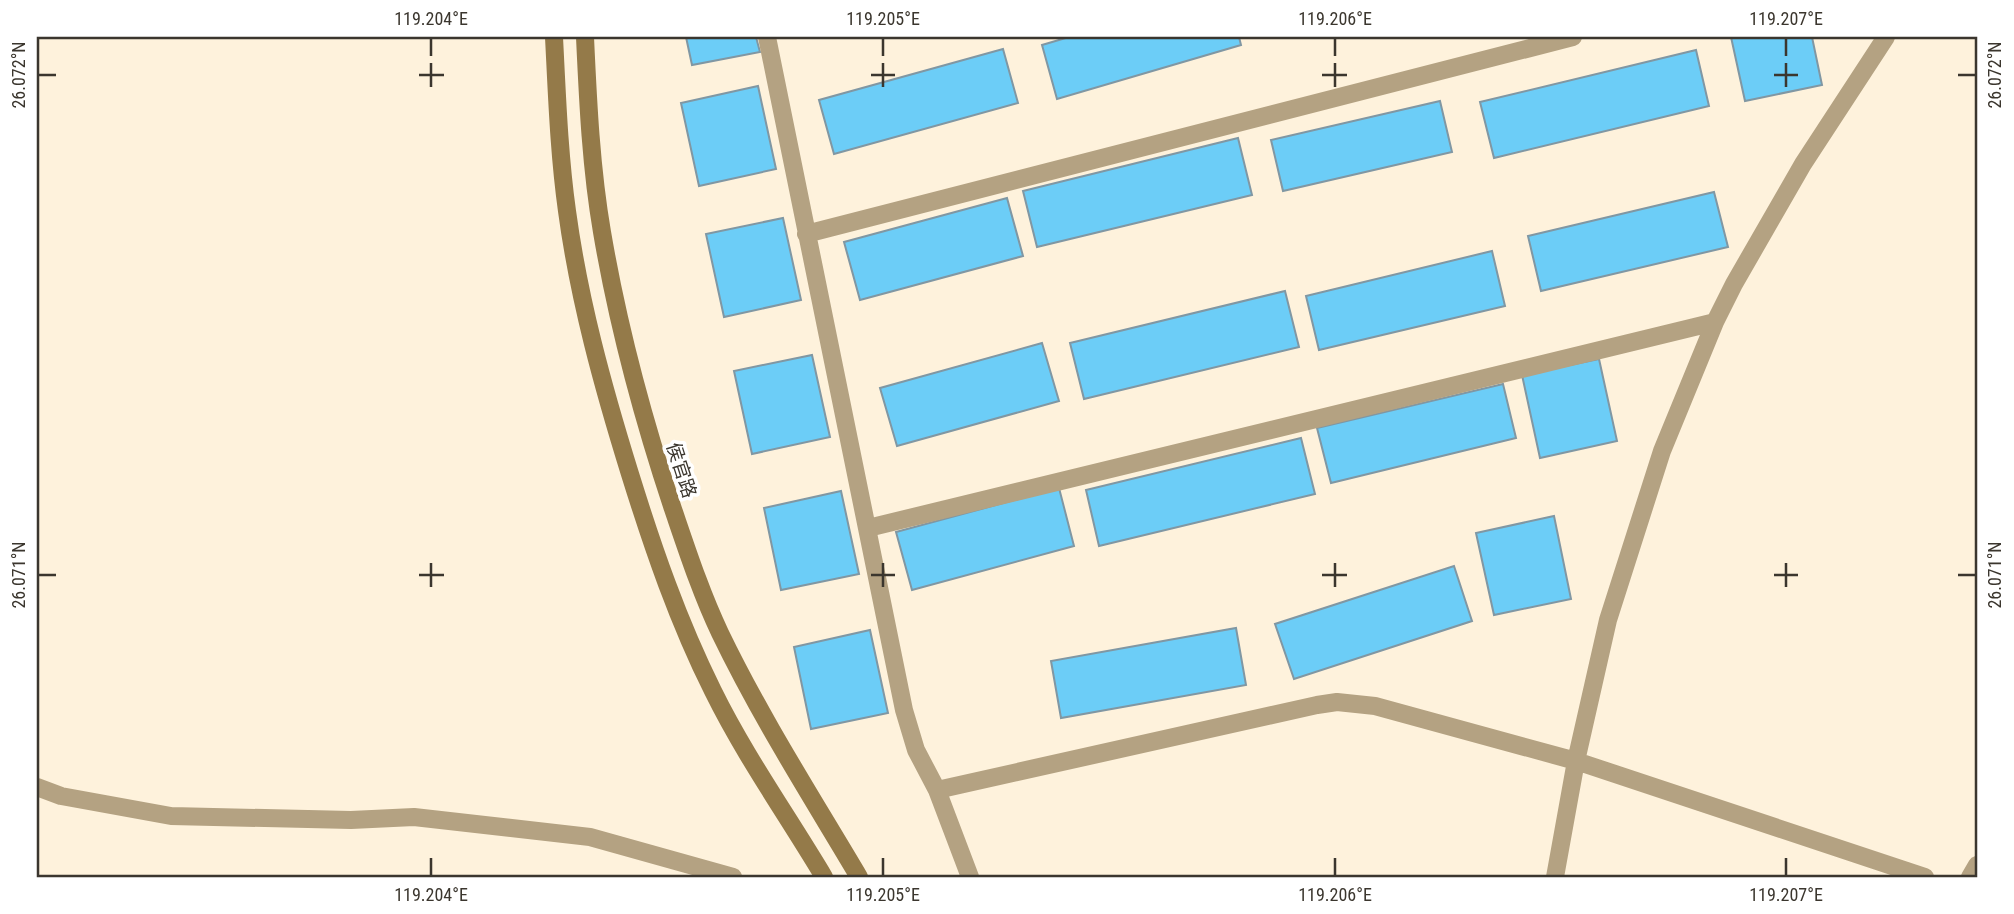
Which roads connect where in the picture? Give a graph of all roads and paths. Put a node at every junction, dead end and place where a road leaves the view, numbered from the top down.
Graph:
1 (554, 37) edge
2 (585, 37) edge
3 (767, 37) edge
4 (1573, 37) edge
5 (1886, 37) edge
6 (806, 233) junction
7 (1715, 322) junction
8 (868, 528) junction
9 (1576, 761) junction
10 (37, 787) edge
11 (937, 790) junction
12 (1977, 865) edge
13 (733, 877) edge
14 (824, 877) edge
15 (859, 877) edge
16 (970, 877) edge
17 (1555, 877) edge
18 (1925, 877) edge
19 (1970, 877) edge

1 - 14 main road
2 - 15 main road, 侯官路
3 - 6 street
4 - 6 street
5 - 7 street
6 - 8 street
7 - 8 street
7 - 9 street
8 - 11 street
9 - 11 street
9 - 17 street
9 - 18 street
10 - 13 street
11 - 16 street
12 - 19 street

